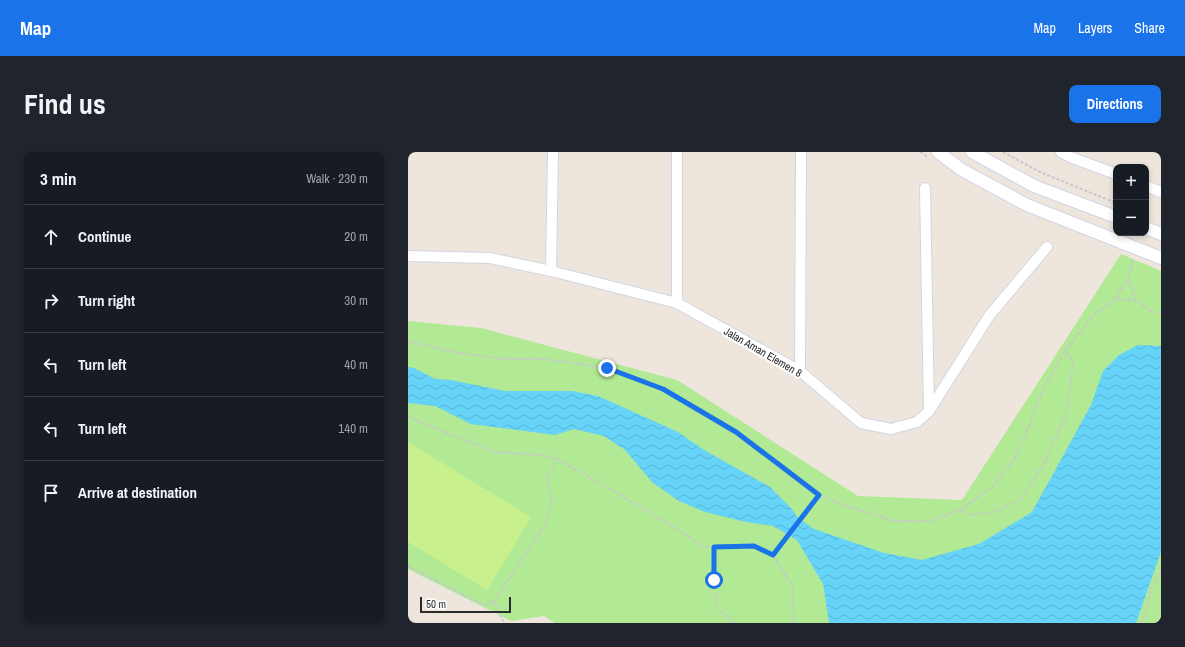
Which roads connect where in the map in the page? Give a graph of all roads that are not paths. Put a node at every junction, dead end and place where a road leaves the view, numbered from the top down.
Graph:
1 (552, 152) edge
2 (678, 152) edge
3 (801, 152) edge
4 (938, 152) edge
5 (972, 152) edge
6 (1061, 152) edge
7 (1070, 154) edge
8 (1113, 173) edge
9 (1149, 187) edge
10 (925, 188) dead end
11 (1161, 192) edge
12 (1113, 216) edge
13 (1149, 229) edge
14 (1161, 234) edge
15 (1047, 247) dead end
16 (408, 256) edge
17 (1161, 258) edge
18 (551, 271) junction
19 (677, 303) junction
20 (800, 371) junction
21 (929, 411) junction

1 - 18 street
2 - 19 street
3 - 20 street
4 - 17 street
5 - 12 street
6 - 7 street
7 - 8 street
9 - 11 street
10 - 21 street
13 - 14 street
15 - 21 street, Jalan Aman Elemen 8
16 - 18 street, Jalan Aman Elemen 8
18 - 19 street, Jalan Aman Elemen 8
19 - 20 street, Jalan Aman Elemen 8
20 - 21 street, Jalan Aman Elemen 8

